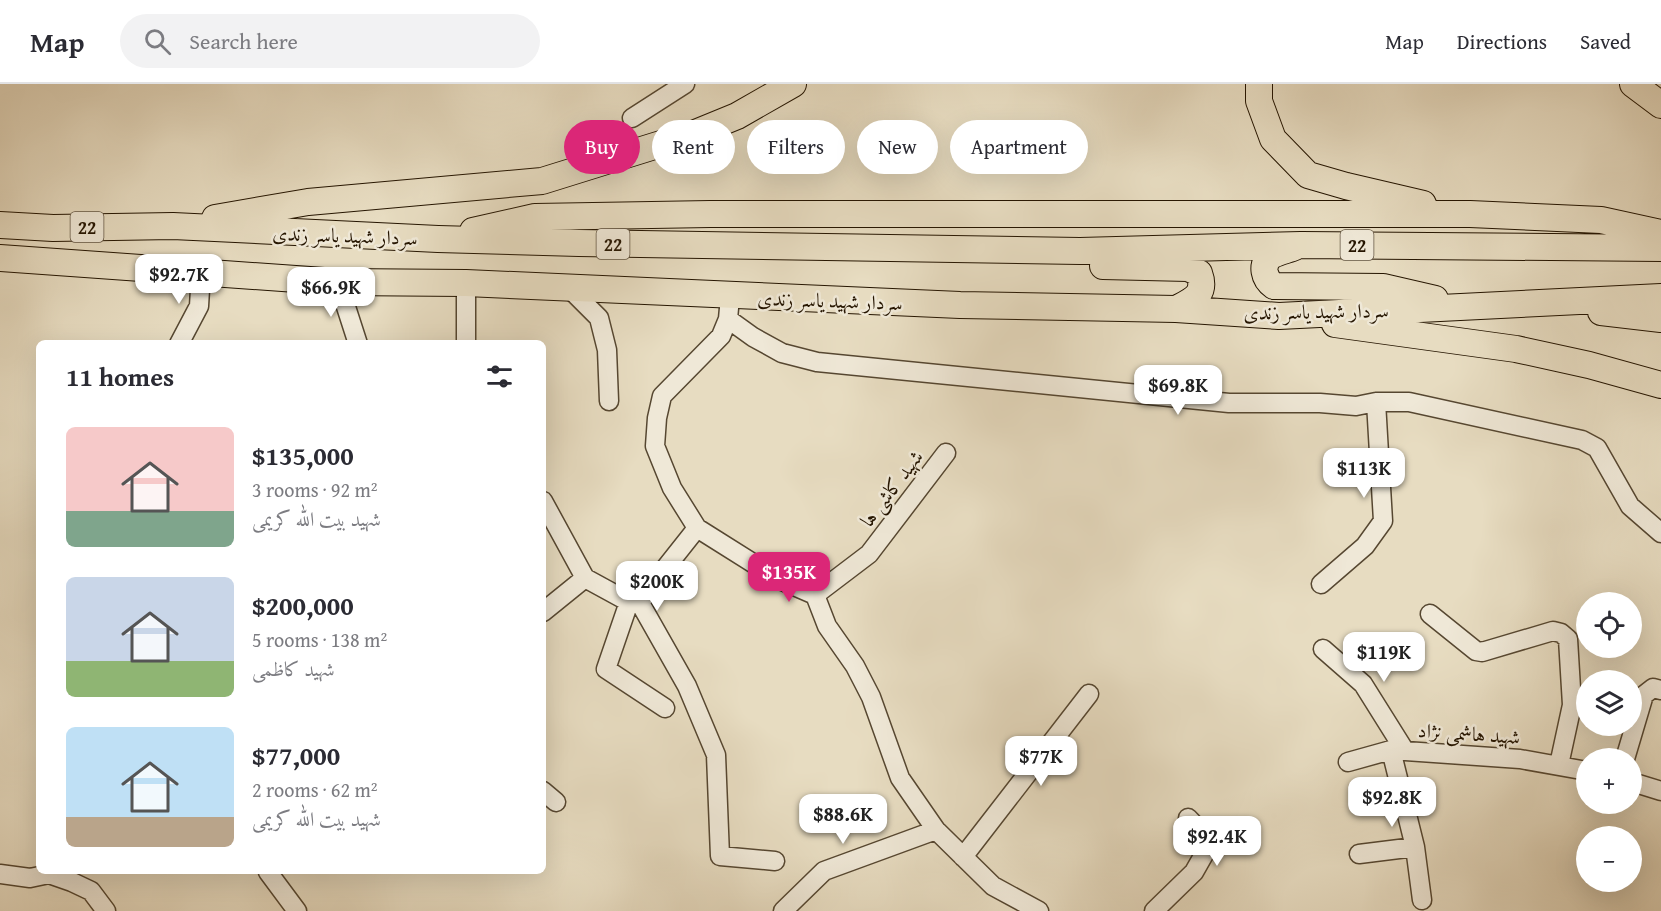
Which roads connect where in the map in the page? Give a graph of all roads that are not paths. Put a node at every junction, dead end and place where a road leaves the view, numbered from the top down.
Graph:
1 (685, 84) edge
2 (793, 84) edge
3 (1259, 84) edge
4 (1633, 84) edge
5 (1661, 105) edge
6 (632, 118) dead end
7 (1470, 214) junction
8 (0, 225) edge
9 (173, 226) junction
10 (1661, 233) edge
11 (438, 239) junction
12 (1301, 245) junction
13 (1661, 248) edge
14 (1080, 251) junction
15 (0, 258) edge
16 (201, 273) junction
17 (338, 282) junction
18 (466, 283) junction
19 (569, 288) junction
20 (1661, 297) edge
21 (1532, 302) junction
22 (1464, 306) junction
23 (731, 307) junction
24 (1176, 309) junction
25 (1278, 316) junction
26 (1661, 319) edge
27 (181, 340) edge
28 (357, 340) edge
29 (466, 340) edge
30 (1661, 384) edge
31 (609, 400) dead end
32 (1376, 402) junction
33 (946, 453) dead end
34 (546, 506) edge
35 (697, 528) junction
36 (1661, 533) edge
37 (585, 578) junction
38 (1321, 584) dead end
39 (815, 595) junction
40 (634, 602) junction
41 (546, 610) edge
42 (1431, 614) dead end
43 (1323, 649) dead end
44 (1661, 690) edge
45 (1089, 694) dead end
46 (665, 708) dead end
47 (1628, 748) edge
48 (1398, 750) junction
49 (1348, 762) dead end
50 (1559, 765) junction
51 (1576, 769) edge
52 (1642, 785) edge
53 (1661, 791) edge
54 (1188, 818) dead end
55 (936, 830) junction
56 (1415, 847) junction
57 (1359, 854) dead end
58 (963, 857) junction
59 (775, 861) dead end
60 (0, 874) edge
61 (269, 874) edge
62 (1422, 900) dead end
63 (106, 911) edge
64 (297, 911) edge
65 (783, 911) edge
66 (1039, 911) edge
67 (1154, 911) edge

1 - 6 street
2 - 9 highway
3 - 7 highway
4 - 5 highway
7 - 10 highway
7 - 11 highway
8 - 9 highway, سردار شهید یاسر زندی / 22
9 - 11 highway, سردار شهید یاسر زندی / 22
11 - 14 highway, سردار شهید یاسر زندی / 22
12 - 13 highway, سردار شهید یاسر زندی / 22
12 - 14 highway, سردار شهید یاسر زندی / 22
12 - 22 highway
14 - 24 highway
15 - 16 highway, سردار شهید یاسر زندی / 22
16 - 17 highway, سردار شهید یاسر زندی / 22
16 - 27 street
17 - 18 highway, سردار شهید یاسر زندی / 22
17 - 28 street
18 - 19 highway, سردار شهید یاسر زندی / 22
18 - 29 street
19 - 23 highway, سردار شهید یاسر زندی / 22
19 - 31 street
20 - 21 highway, سردار شهید یاسر زندی / 22
21 - 22 highway, سردار شهید یاسر زندی / 22
21 - 26 highway
22 - 25 highway, سردار شهید یاسر زندی / 22
23 - 24 highway, سردار شهید یاسر زندی / 22
23 - 32 street
23 - 35 street
24 - 25 highway, سردار شهید یاسر زندی / 22
25 - 30 highway
32 - 36 street
32 - 38 street
33 - 39 street, شهید کاشی ها
34 - 37 street
35 - 39 street
35 - 40 street
37 - 40 street
37 - 41 street
39 - 55 street
40 - 46 street
40 - 59 street
42 - 50 street
43 - 48 street
44 - 47 street
45 - 58 street
48 - 49 street, شهید هاشمی نژاد
48 - 50 street, شهید هاشمی نژاد
48 - 56 street
50 - 51 street, شهید هاشمی نژاد
52 - 53 street
54 - 67 street
55 - 58 street
55 - 65 street
56 - 57 street
56 - 62 street
58 - 66 street
60 - 63 street
61 - 64 street

